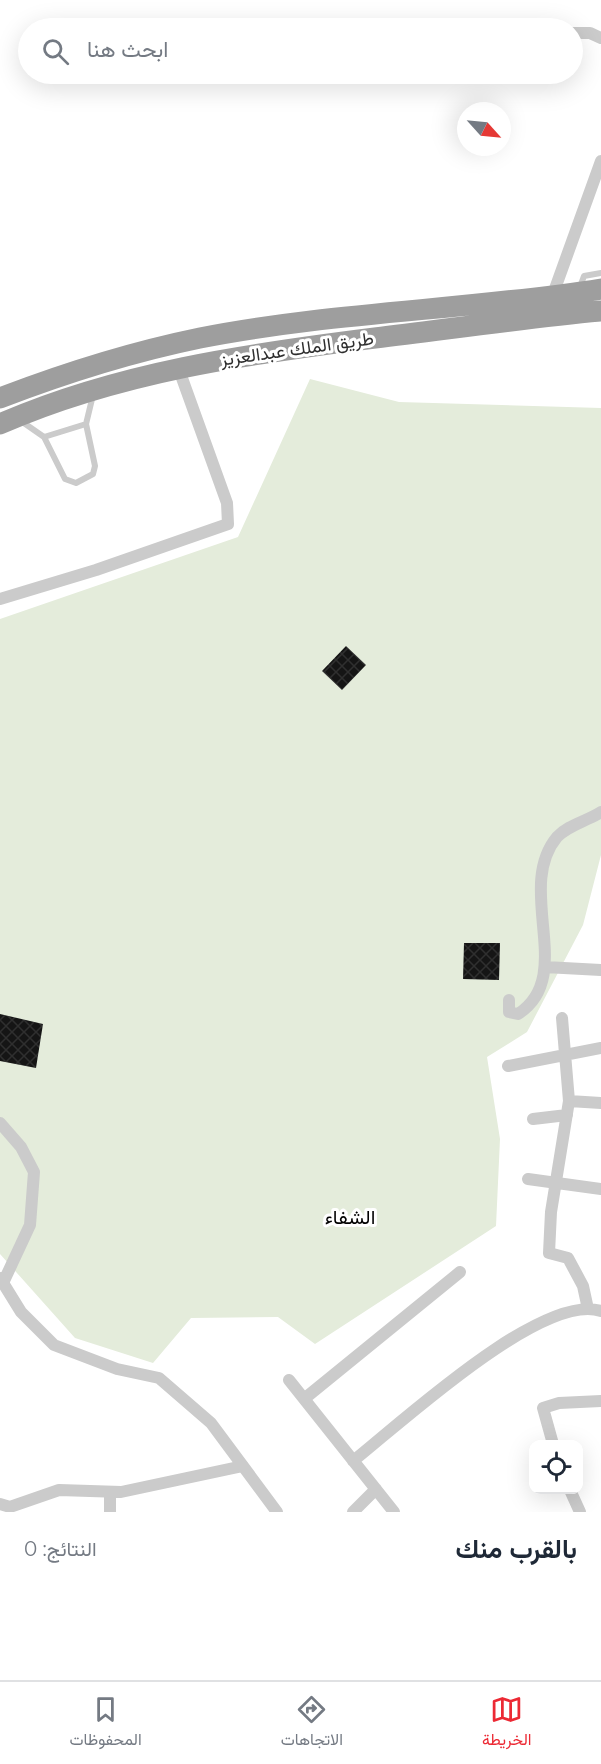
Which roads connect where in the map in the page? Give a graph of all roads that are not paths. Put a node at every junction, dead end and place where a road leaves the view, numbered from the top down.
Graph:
1 (583, 33) edge
2 (601, 38) edge
3 (601, 161) edge
4 (601, 273) edge
5 (601, 289) edge
6 (577, 293) junction
7 (552, 297) junction
8 (601, 311) edge
9 (178, 368) junction
10 (93, 391) junction
11 (8, 392) edge
12 (8, 421) edge
13 (86, 424) junction
14 (44, 437) junction
15 (0, 599) edge
16 (601, 812) edge
17 (545, 967) junction
18 (601, 970) edge
19 (509, 1000) dead end
20 (562, 1018) dead end
21 (601, 1048) edge
22 (566, 1054) junction
23 (508, 1066) dead end
24 (569, 1101) junction
25 (601, 1103) edge
26 (567, 1115) junction
27 (533, 1119) dead end
28 (0, 1123) edge
29 (528, 1179) dead end
30 (557, 1181) junction
31 (601, 1189) edge
32 (460, 1272) dead end
33 (2, 1281) edge
34 (597, 1307) edge
35 (289, 1380) dead end
36 (304, 1400) junction
37 (601, 1401) edge
38 (552, 1440) edge
39 (353, 1461) junction
40 (243, 1466) junction
41 (376, 1489) junction
42 (110, 1492) junction
43 (572, 1494) edge
44 (5, 1507) edge
45 (110, 1512) edge
46 (277, 1512) edge
47 (352, 1512) edge
48 (394, 1512) edge
49 (580, 1512) edge

1 - 2 street
3 - 7 street
4 - 6 lane
5 - 6 highway, طريق الملك عبدالعزيز
6 - 7 highway, طريق الملك عبدالعزيز
7 - 11 highway, طريق الملك عبدالعزيز
8 - 9 highway, طريق الملك عبدالعزيز
9 - 10 highway, طريق الملك عبدالعزيز
9 - 15 street
10 - 12 highway, طريق الملك عبدالعزيز
10 - 13 lane
12 - 14 lane
13 - 14 lane
13 - 14 lane
16 - 17 street
17 - 18 street
17 - 19 street
20 - 22 street
21 - 22 street
22 - 23 street
22 - 24 street
24 - 25 street
24 - 26 street
26 - 27 street
26 - 30 street
28 - 33 street
29 - 30 street
30 - 31 street
30 - 34 street
32 - 36 street
33 - 40 street
34 - 39 street
35 - 36 street
36 - 39 street
37 - 38 street
39 - 41 street
40 - 42 street
40 - 46 street
41 - 47 street
41 - 48 street
42 - 44 street
42 - 45 street
43 - 49 street

